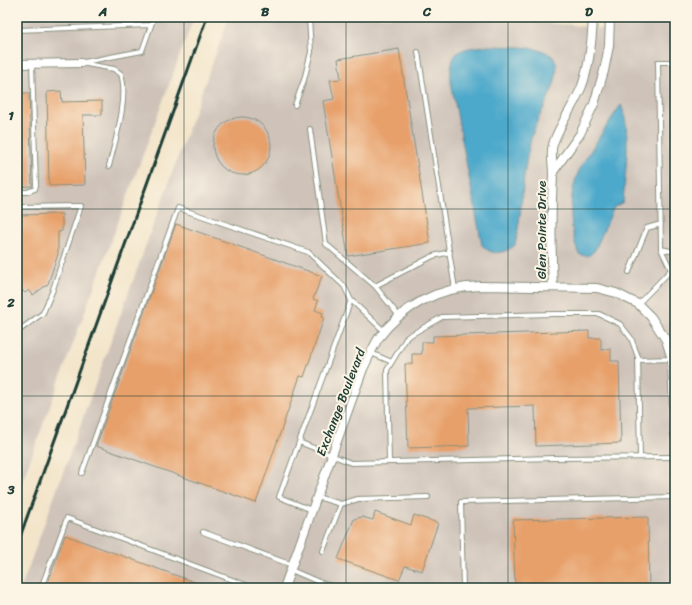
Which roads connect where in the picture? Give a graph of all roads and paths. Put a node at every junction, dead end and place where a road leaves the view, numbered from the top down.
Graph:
1 (154, 17) edge
2 (309, 17) edge
3 (593, 17) edge
4 (610, 17) edge
5 (151, 25) junction
6 (17, 30) edge
7 (418, 52) dead end
8 (675, 62) edge
9 (81, 63) junction
10 (17, 64) edge
11 (32, 64) junction
12 (295, 105) dead end
13 (310, 129) dead end
14 (109, 166) dead end
15 (553, 172) junction
16 (17, 192) edge
17 (17, 207) edge
18 (661, 224) junction
19 (661, 249) junction
20 (450, 252) junction
21 (675, 252) edge
22 (673, 270) edge
23 (628, 272) dead end
24 (375, 286) junction
25 (553, 287) junction
26 (455, 289) junction
27 (351, 300) junction
28 (638, 304) junction
29 (399, 316) junction
30 (17, 332) edge
31 (385, 332) junction
32 (370, 353) junction
33 (672, 359) junction
34 (638, 360) junction
35 (392, 362) junction
36 (675, 435) edge
37 (299, 442) junction
38 (332, 456) junction
39 (640, 457) junction
40 (675, 457) edge
41 (389, 462) junction
42 (82, 473) dead end
43 (317, 496) junction
44 (428, 497) dead end
45 (675, 497) edge
46 (341, 504) junction
47 (312, 510) junction
48 (203, 532) dead end
49 (322, 551) dead end
50 (292, 567) junction
51 (319, 582) junction
52 (248, 587) edge
53 (41, 588) edge
54 (254, 588) edge
55 (284, 588) edge
56 (317, 588) edge
57 (337, 588) edge
58 (464, 588) edge

1 - 5 lane
2 - 12 lane
3 - 15 street, Glen Pointe Drive
4 - 15 street, Glen Pointe Drive
5 - 6 lane
5 - 9 lane
7 - 20 lane
8 - 18 lane
9 - 11 street
9 - 14 lane
10 - 11 street
11 - 16 lane
13 - 24 lane
15 - 25 street, Glen Pointe Drive
17 - 30 lane
18 - 19 lane
18 - 23 lane
19 - 21 lane
19 - 22 lane
20 - 24 lane
20 - 26 lane
22 - 28 lane
24 - 29 lane
25 - 26 street, Exchange Boulevard
25 - 28 street, Exchange Boulevard
26 - 29 street, Exchange Boulevard
27 - 31 lane
27 - 37 lane
27 - 42 lane
28 - 33 street, Exchange Boulevard
29 - 31 street, Exchange Boulevard
31 - 32 street, Exchange Boulevard
32 - 35 lane
32 - 38 street, Exchange Boulevard
33 - 34 lane
33 - 36 street, Exchange Boulevard
34 - 35 lane
34 - 39 lane
35 - 41 lane
37 - 38 lane
37 - 47 lane
38 - 41 lane
38 - 43 street, Exchange Boulevard
39 - 40 lane
39 - 41 lane
43 - 46 lane
43 - 47 street, Exchange Boulevard
44 - 46 lane
45 - 58 lane
46 - 49 lane
47 - 50 street, Exchange Boulevard
48 - 50 lane
50 - 51 lane
50 - 55 street, Exchange Boulevard
51 - 56 lane
51 - 57 lane
52 - 53 lane
52 - 54 lane

